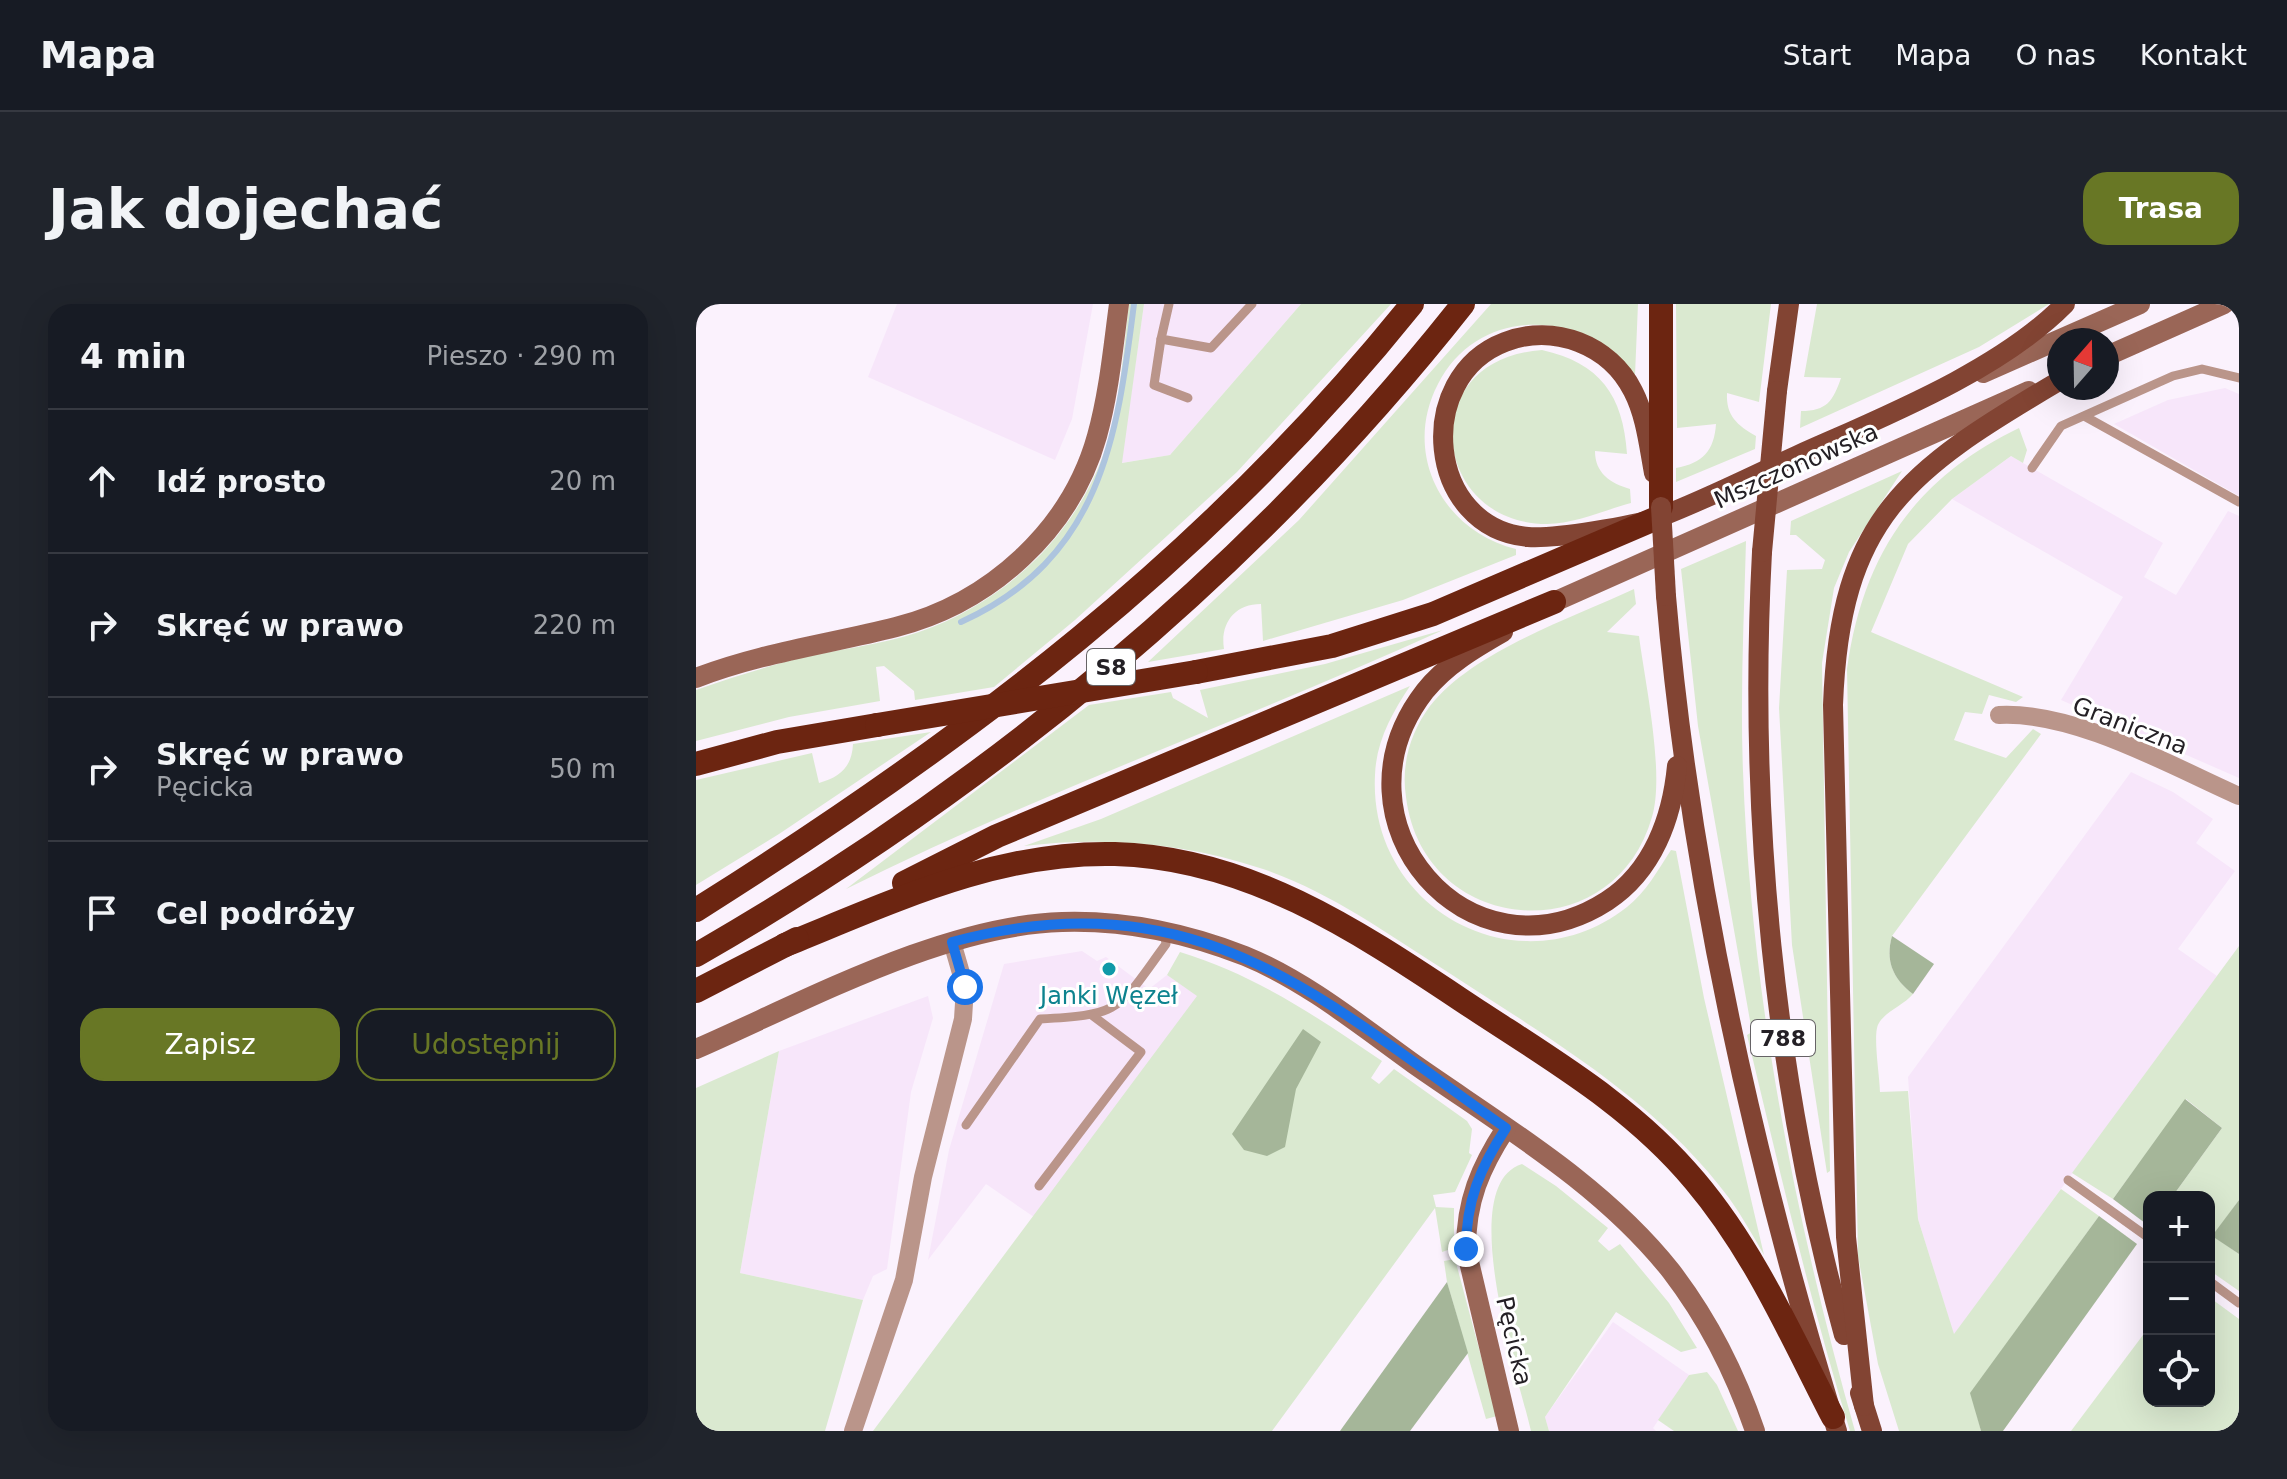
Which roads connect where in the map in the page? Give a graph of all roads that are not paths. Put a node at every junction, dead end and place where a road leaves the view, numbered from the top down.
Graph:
1 (1119, 304) edge
2 (1169, 304) edge
3 (1252, 304) edge
4 (1412, 304) edge
5 (1463, 304) edge
6 (1661, 304) edge
7 (1789, 304) edge
8 (2065, 304) edge
9 (2140, 304) edge
10 (2224, 304) edge
11 (1161, 339) junction
12 (2119, 351) edge
13 (2239, 378) edge
14 (2047, 384) edge
15 (2047, 387) edge
16 (1928, 397) junction
17 (1188, 398) dead end
18 (2086, 417) junction
19 (1654, 442) junction
20 (2032, 468) dead end
21 (2239, 502) edge
22 (1659, 512) junction
23 (1554, 602) junction
24 (696, 678) edge
25 (1999, 715) dead end
26 (1679, 746) junction
27 (696, 764) edge
28 (2239, 796) edge
29 (696, 910) edge
30 (1164, 931) junction
31 (952, 942) junction
32 (785, 945) junction
33 (696, 955) edge
34 (696, 991) edge
35 (1093, 1016) junction
36 (696, 1049) edge
37 (966, 1125) dead end
38 (1506, 1128) junction
39 (2068, 1180) dead end
40 (1039, 1186) dead end
41 (2143, 1234) edge
42 (2215, 1285) edge
43 (2239, 1303) edge
44 (1864, 1406) junction
45 (1835, 1424) edge
46 (853, 1431) edge
47 (1509, 1431) edge
48 (1755, 1431) edge
49 (1872, 1431) edge

1 - 24 street
2 - 11 lane
3 - 11 lane
4 - 29 highway, S8
5 - 33 highway, S8
6 - 19 highway
7 - 44 main road, 788, bridge
8 - 16 main road
9 - 16 street
10 - 12 street
11 - 17 lane
13 - 18 lane
14 - 23 street, Mszczonowska
15 - 44 main road
16 - 22 main road
18 - 20 lane
18 - 21 lane
19 - 22 highway
19 - 22 main road
22 - 26 main road, bridge
22 - 27 highway, bridge
23 - 26 main road
23 - 32 highway
25 - 28 street, Graniczna
26 - 45 main road, 788
30 - 31 street
30 - 35 lane
30 - 38 street
31 - 36 street
31 - 46 street
32 - 34 highway
32 - 45 highway
35 - 37 lane
35 - 40 lane
38 - 47 street, Pęcicka
38 - 48 street
39 - 41 lane
42 - 43 lane
44 - 49 main road, 788

